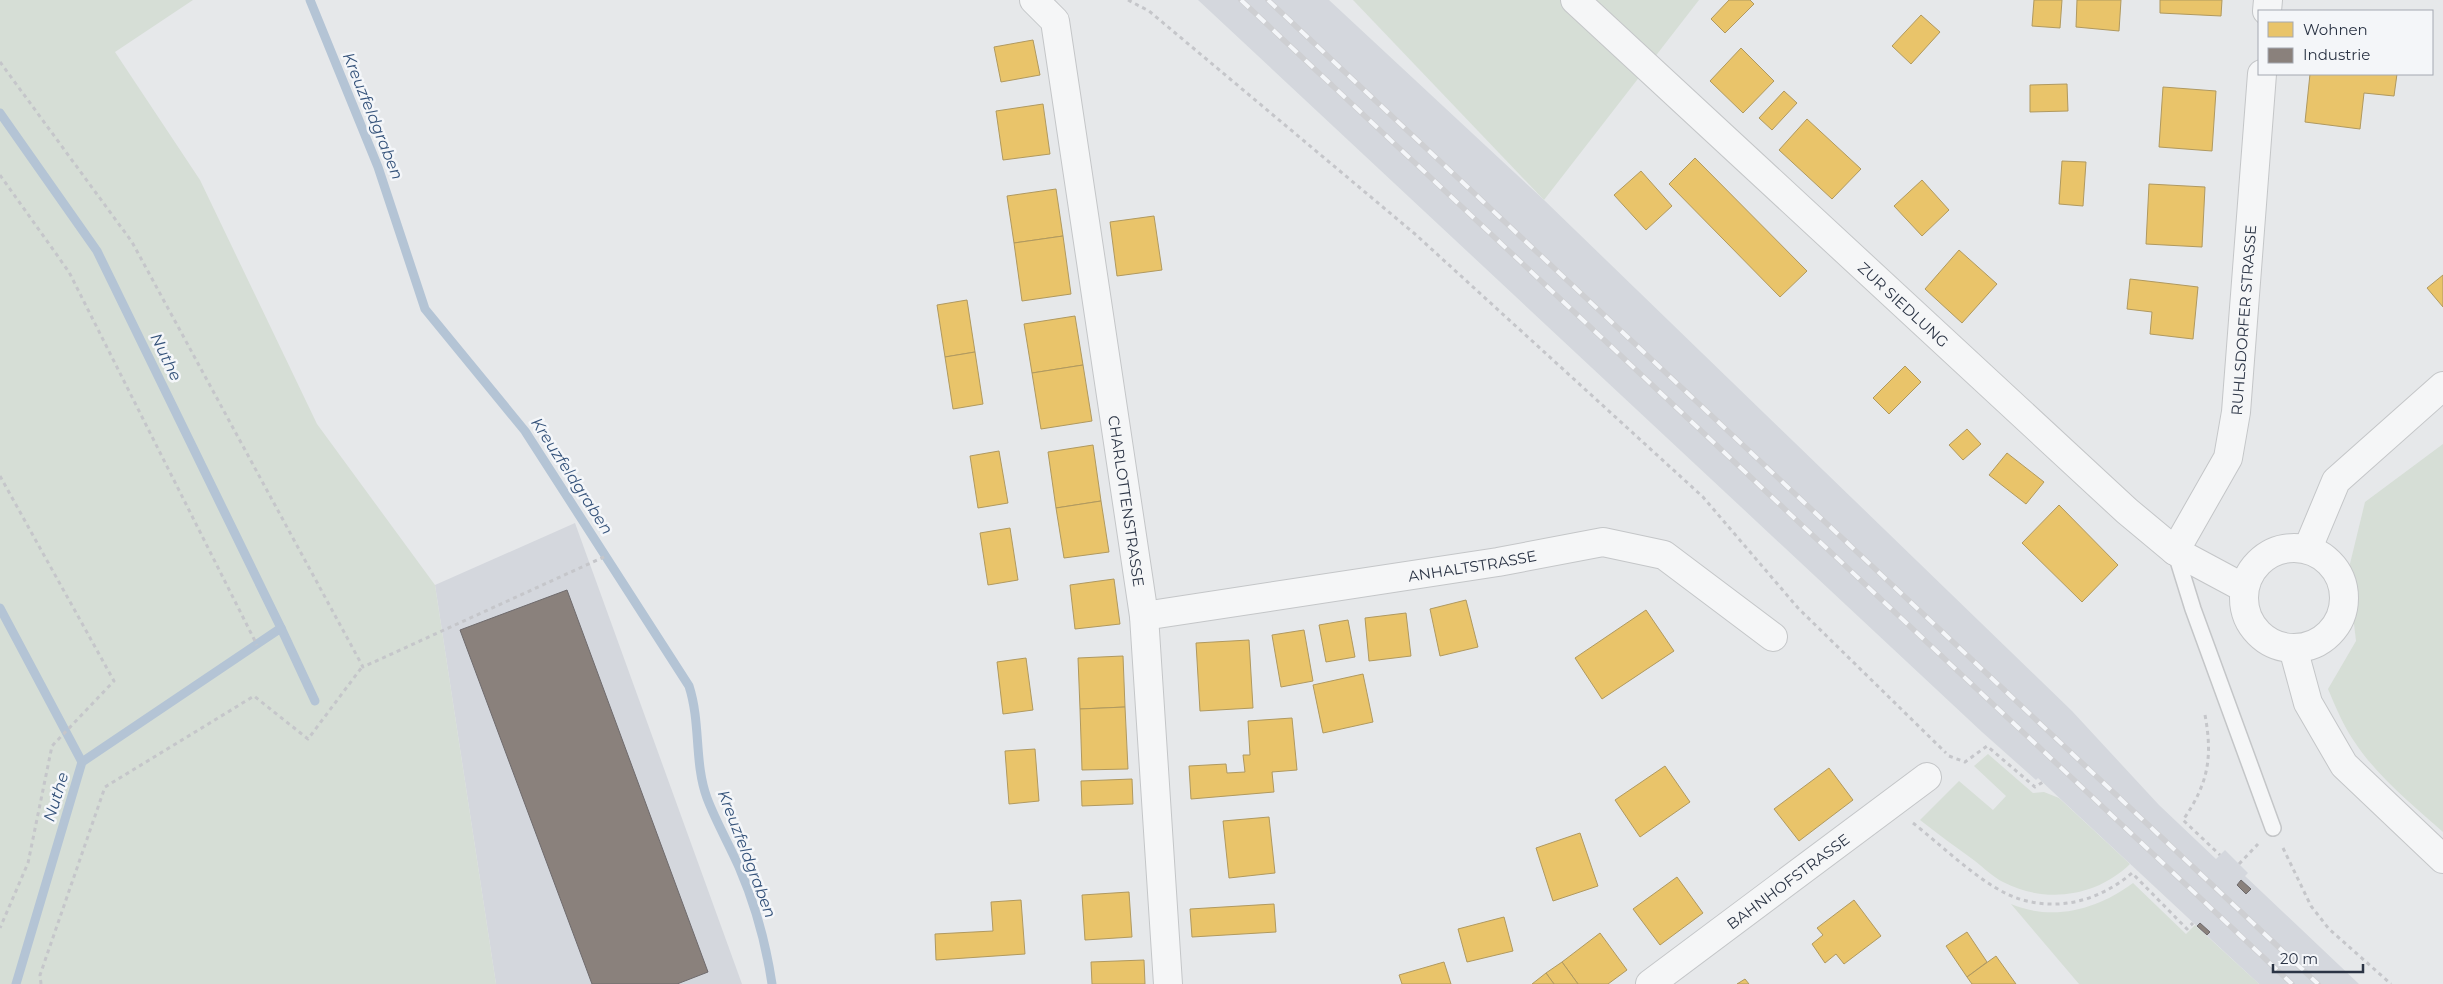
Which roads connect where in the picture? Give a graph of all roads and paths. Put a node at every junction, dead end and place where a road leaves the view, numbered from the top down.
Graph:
1 (1034, 0) edge
2 (1128, 0) edge
3 (1575, 0) edge
4 (0, 62) edge
5 (2262, 75) edge
6 (0, 175) edge
7 (2443, 386) edge
8 (0, 476) edge
9 (2308, 548) junction
10 (2175, 551) junction
11 (606, 556) dead end
12 (2244, 588) junction
13 (1144, 616) junction
14 (1773, 637) dead end
15 (256, 644) dead end
16 (2293, 648) junction
17 (363, 667) junction
18 (2204, 711) dead end
19 (1949, 756) junction
20 (1927, 777) joint
21 (2043, 782) dead end
22 (1891, 805) junction
23 (2273, 828) junction
24 (2220, 855) dead end
25 (2443, 859) edge
26 (2239, 864) dead end
27 (2193, 923) dead end
28 (0, 928) edge
29 (41, 984) edge
30 (1168, 984) edge
31 (1650, 984) edge
32 (2391, 984) edge

1 - 13 street, CHARLOTTENSTRASSE
2 - 19 path
3 - 10 street, ZUR SIEDLUNG
4 - 17 path
5 - 10 street, RUHLSDORFER STRASSE
6 - 15 path
7 - 9 street
8 - 28 path
9 - 12 street
9 - 16 street
10 - 12 street, ZUR SIEDLUNG
10 - 23 lane
11 - 17 path
12 - 16 street
13 - 14 street, ANHALTSTRASSE
13 - 30 street, CHARLOTTENSTRASSE
16 - 25 street
17 - 29 path
18 - 24 path
19 - 20 path
19 - 21 path
20 - 22 street, BAHNHOFSTRASSE
22 - 27 path
22 - 31 street, BAHNHOFSTRASSE
23 - 26 path
23 - 32 path

